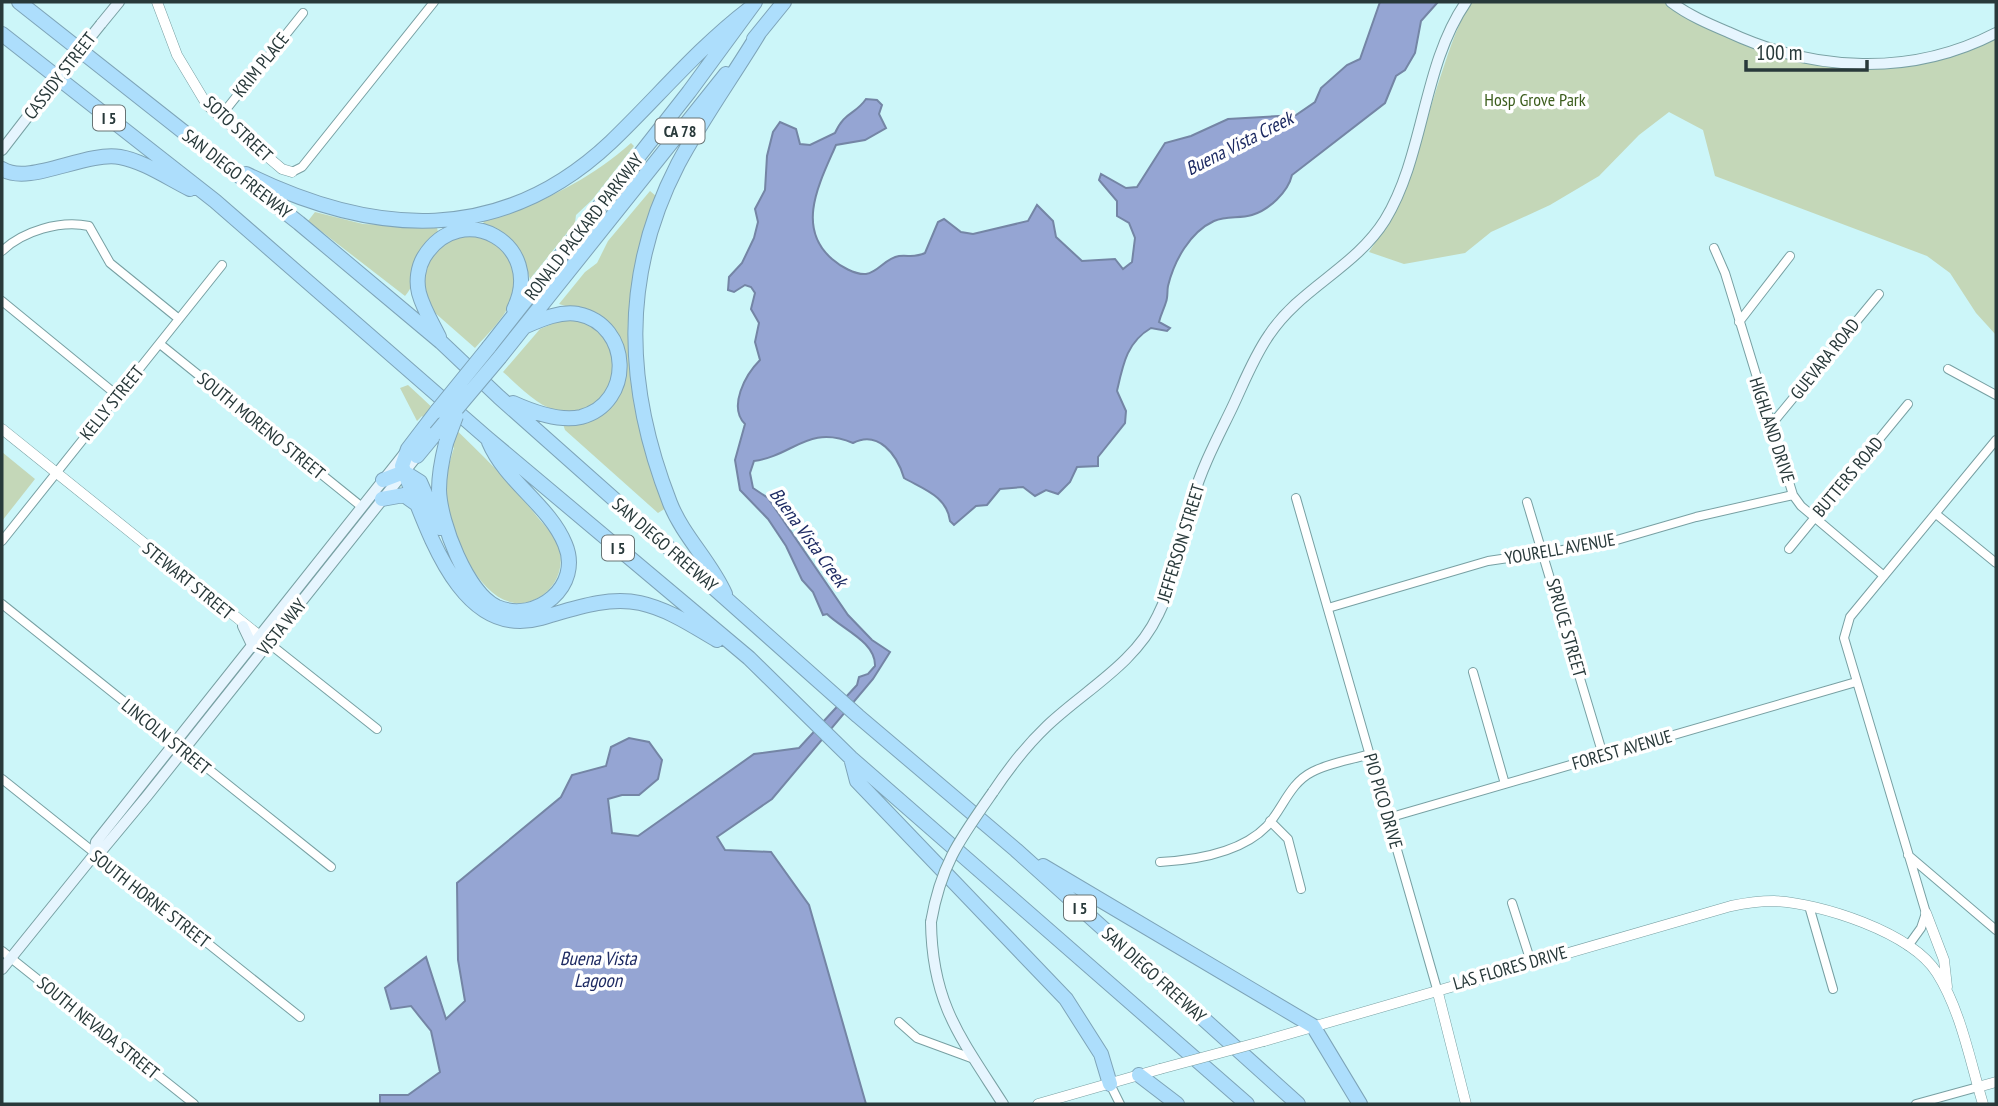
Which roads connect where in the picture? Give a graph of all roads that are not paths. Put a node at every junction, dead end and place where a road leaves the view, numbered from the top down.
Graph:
1 (19, 2) edge
2 (119, 2) edge
3 (157, 2) edge
4 (784, 2) edge
5 (1466, 2) edge
6 (1671, 2) edge
7 (428, 4) edge
8 (752, 6) edge
9 (303, 13) dead end
10 (759, 33) junction
11 (1996, 33) edge
12 (2, 34) edge
13 (220, 117) junction
14 (2, 150) edge
15 (223, 163) junction
16 (292, 172) joint
17 (6, 174) edge
18 (215, 201) junction
19 (1714, 248) dead end
20 (2, 251) edge
21 (1790, 256) dead end
22 (222, 265) dead end
23 (1879, 293) dead end
24 (2, 302) edge
25 (179, 319) junction
26 (1739, 322) junction
27 (506, 325) junction
28 (524, 327) junction
29 (441, 341) junction
30 (160, 344) junction
31 (494, 352) junction
32 (1948, 369) dead end
33 (1996, 395) edge
34 (118, 396) junction
35 (467, 396) joint
36 (499, 397) junction
37 (1908, 404) dead end
38 (1771, 425) junction
39 (2, 429) edge
40 (436, 433) junction
41 (487, 438) junction
42 (1996, 440) edge
43 (413, 453) junction
44 (404, 472) junction
45 (56, 473) junction
46 (383, 480) junction
47 (1793, 495) junction
48 (1296, 498) dead end
49 (382, 499) junction
50 (1527, 502) dead end
51 (419, 506) junction
52 (362, 507) junction
53 (1936, 514) junction
54 (1815, 517) junction
55 (2, 541) edge
56 (453, 541) junction
57 (1789, 549) dead end
58 (1543, 551) junction
59 (334, 553) junction
60 (1996, 563) edge
61 (1884, 576) junction
62 (727, 599) junction
63 (2, 604) edge
64 (1328, 608) junction
65 (243, 626) junction
66 (265, 640) junction
67 (253, 647) junction
68 (749, 658) junction
69 (1473, 672) dead end
70 (1856, 682) junction
71 (377, 729) dead end
72 (178, 747) junction
73 (1370, 754) junction
74 (1603, 755) junction
75 (851, 758) junction
76 (2, 779) edge
77 (1505, 784) junction
78 (1388, 818) junction
79 (1270, 821) junction
80 (1016, 850) junction
81 (94, 855) junction
82 (1908, 855) junction
83 (1160, 862) dead end
84 (331, 867) dead end
85 (1301, 889) dead end
86 (1512, 903) dead end
87 (1809, 906) junction
88 (1926, 913) junction
89 (1996, 930) edge
90 (1908, 946) junction
91 (6, 955) edge
92 (1531, 962) junction
93 (2, 969) edge
94 (1437, 989) junction
95 (1833, 989) dead end
96 (1948, 994) junction
97 (300, 1017) dead end
98 (899, 1022) dead end
99 (1312, 1026) junction
100 (974, 1059) junction
101 (1139, 1075) junction
102 (1996, 1082) edge
103 (1110, 1084) junction
104 (1978, 1087) junction
105 (194, 1104) edge
106 (1003, 1104) edge
107 (1038, 1104) edge
108 (1120, 1104) edge
109 (1177, 1104) edge
110 (1247, 1104) edge
111 (1298, 1104) edge
112 (1360, 1104) edge
113 (1466, 1104) edge
114 (1916, 1104) edge
115 (1983, 1104) edge

1 - 15 highway, SAN DIEGO FREEWAY / I 5
2 - 14 main road, CASSIDY STREET, bridge
3 - 13 street, SOTO STREET
4 - 10 highway, RONALD PACKARD PARKWAY / CA 78
5 - 100 main road, JEFFERSON STREET, bridge
6 - 11 main road
7 - 16 street
8 - 15 highway
8 - 27 highway, RONALD PACKARD PARKWAY / CA 78
9 - 13 street, KRIM PLACE
10 - 28 highway, RONALD PACKARD PARKWAY / CA 78
10 - 62 highway
12 - 18 highway, SAN DIEGO FREEWAY / I 5
13 - 16 street, SOTO STREET
15 - 29 highway, SAN DIEGO FREEWAY / I 5
17 - 18 highway
18 - 41 highway, SAN DIEGO FREEWAY / I 5
19 - 26 street, HIGHLAND DRIVE
20 - 25 street
21 - 26 street
22 - 25 street, KELLY STREET
23 - 38 street, GUEVARA ROAD
24 - 34 street
25 - 30 street, KELLY STREET
26 - 38 street, HIGHLAND DRIVE
27 - 29 highway
27 - 31 highway, RONALD PACKARD PARKWAY / CA 78
28 - 31 highway, RONALD PACKARD PARKWAY / CA 78
28 - 36 highway
29 - 36 highway, SAN DIEGO FREEWAY / I 5
30 - 34 street, KELLY STREET
30 - 52 street, SOUTH MORENO STREET
31 - 35 highway, RONALD PACKARD PARKWAY / CA 78, bridge
31 - 40 highway, RONALD PACKARD PARKWAY / CA 78, bridge
32 - 33 street
34 - 45 street, KELLY STREET
35 - 40 highway, VISTA WAY, bridge
36 - 62 highway, SAN DIEGO FREEWAY / I 5
37 - 54 street, BUTTERS ROAD
38 - 47 street, HIGHLAND DRIVE
39 - 45 street, STEWART STREET
40 - 43 highway, VISTA WAY
40 - 56 highway
41 - 56 highway
41 - 68 highway, SAN DIEGO FREEWAY / I 5
42 - 53 street
43 - 44 highway
43 - 46 main road, VISTA WAY
44 - 46 highway
44 - 49 main road, VISTA WAY
44 - 51 highway
44 - 56 highway
45 - 55 street, KELLY STREET
45 - 65 street, STEWART STREET
46 - 52 main road, VISTA WAY
47 - 54 street, HIGHLAND DRIVE
47 - 58 street, YOURELL AVENUE
48 - 64 street, PIO PICO DRIVE
49 - 51 highway
49 - 59 main road, VISTA WAY
50 - 58 street, SPRUCE STREET
51 - 68 highway
52 - 59 main road, VISTA WAY
53 - 60 street
53 - 61 street
54 - 57 street, BUTTERS ROAD
54 - 61 street, HIGHLAND DRIVE
58 - 64 street, YOURELL AVENUE
58 - 74 street, SPRUCE STREET
59 - 66 main road, VISTA WAY
61 - 70 street
62 - 80 highway, SAN DIEGO FREEWAY / I 5
63 - 72 street, LINCOLN STREET
64 - 73 street, PIO PICO DRIVE
65 - 66 street, STEWART STREET
65 - 67 main road
66 - 67 main road, VISTA WAY
66 - 71 street, STEWART STREET
66 - 72 main road, VISTA WAY
67 - 72 main road, VISTA WAY
68 - 75 highway, SAN DIEGO FREEWAY / I 5
69 - 77 street
70 - 74 street, FOREST AVENUE
70 - 82 street
72 - 81 main road, VISTA WAY
72 - 84 street, LINCOLN STREET
73 - 78 street, PIO PICO DRIVE
73 - 79 street
74 - 77 street, FOREST AVENUE
75 - 103 highway
75 - 110 highway, SAN DIEGO FREEWAY / I 5
76 - 81 street, SOUTH HORNE STREET
77 - 78 street, FOREST AVENUE
78 - 94 street, PIO PICO DRIVE
79 - 83 street
79 - 85 street
80 - 99 highway
80 - 111 highway, SAN DIEGO FREEWAY / I 5
81 - 91 main road, VISTA WAY
81 - 97 street, SOUTH HORNE STREET
82 - 88 street
82 - 89 street
86 - 92 street
87 - 90 street, LAS FLORES DRIVE
87 - 92 street, LAS FLORES DRIVE
87 - 95 street
88 - 90 street
88 - 96 street
90 - 96 street, LAS FLORES DRIVE
91 - 93 main road, VISTA WAY
91 - 105 street, SOUTH NEVADA STREET
92 - 94 street, LAS FLORES DRIVE
94 - 99 street, LAS FLORES DRIVE
94 - 113 street, PIO PICO DRIVE
96 - 104 street, LAS FLORES DRIVE
98 - 100 street
99 - 101 street, LAS FLORES DRIVE, bridge
99 - 112 highway
100 - 106 main road, JEFFERSON STREET
101 - 103 street, LAS FLORES DRIVE
101 - 109 highway
102 - 104 street
103 - 107 street, LAS FLORES DRIVE
103 - 108 street
104 - 114 street
104 - 115 street

